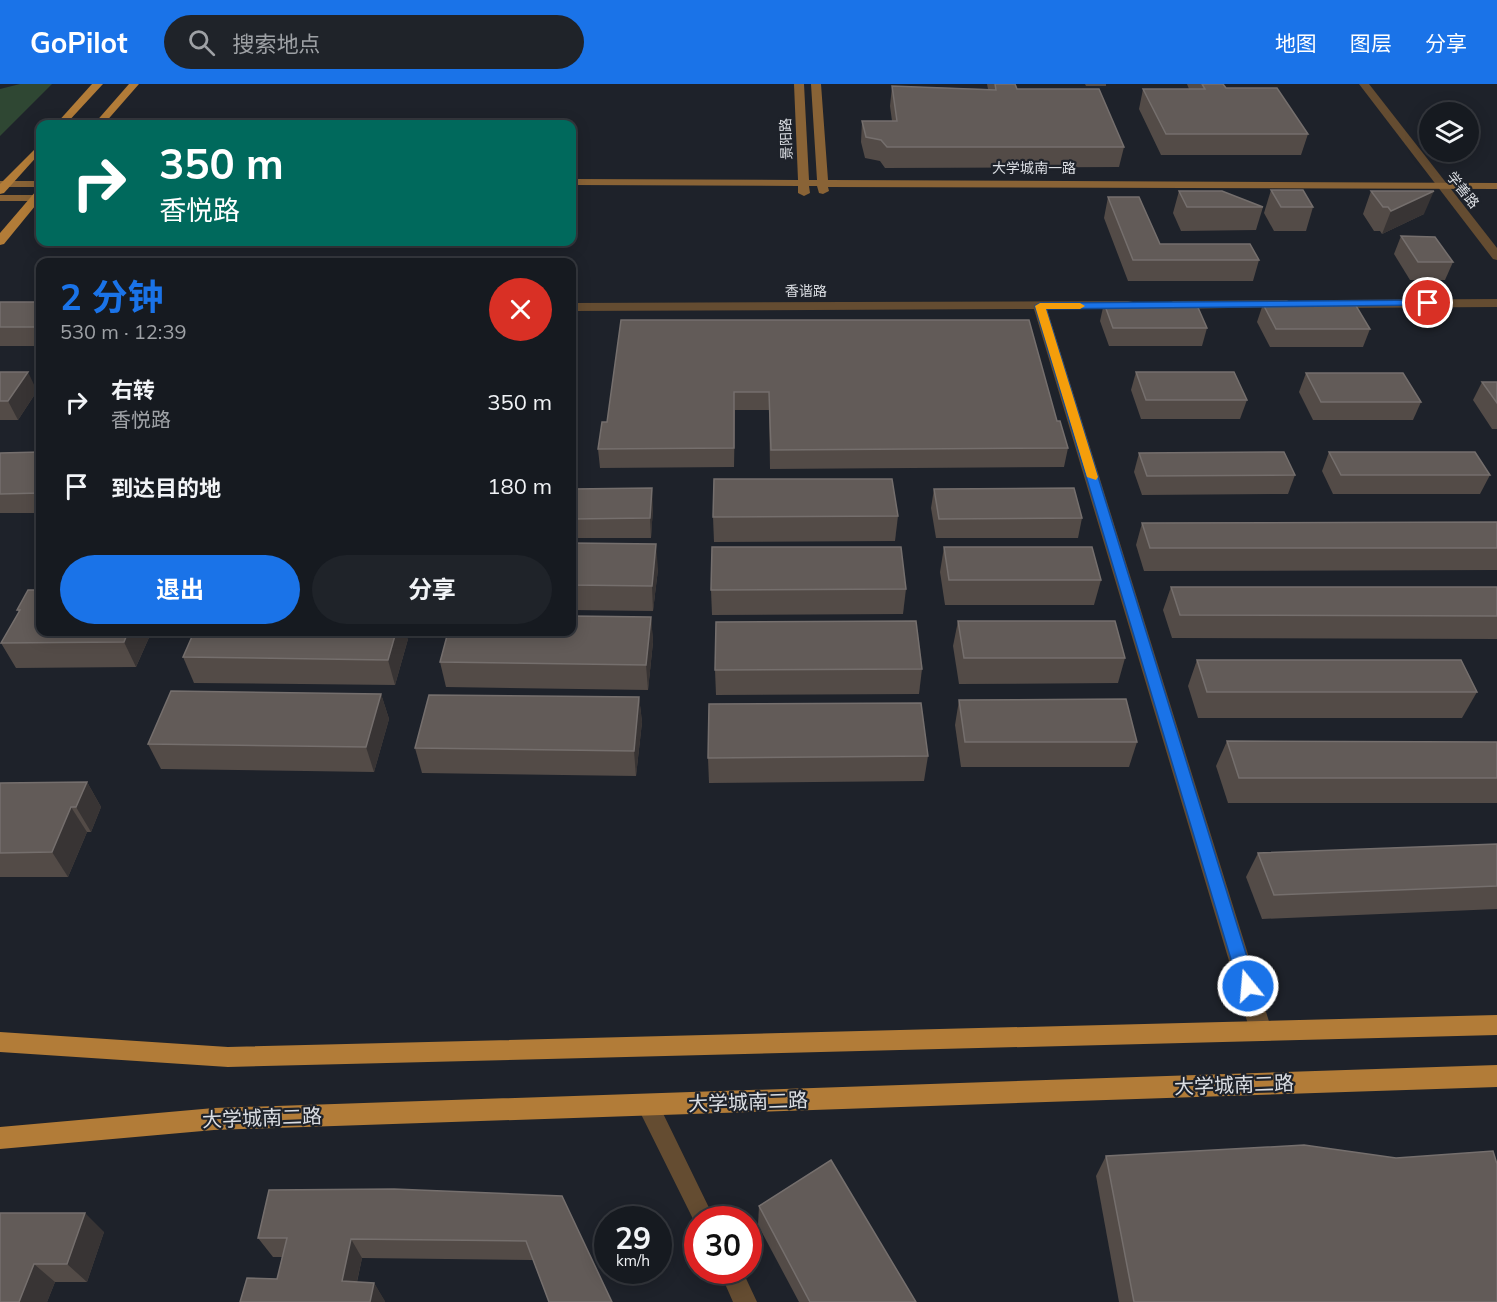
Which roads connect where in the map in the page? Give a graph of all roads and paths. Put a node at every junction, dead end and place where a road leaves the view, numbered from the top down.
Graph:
1 (98, 84) edge
2 (134, 84) edge
3 (799, 84) edge
4 (816, 84) edge
5 (1364, 84) edge
6 (65, 120) edge
7 (102, 120) edge
8 (36, 151) edge
9 (576, 182) edge
10 (36, 184) edge
11 (2, 186) edge
12 (1497, 186) edge
13 (803, 187) junction
14 (823, 187) junction
15 (1444, 190) junction
16 (576, 194) edge
17 (1497, 195) edge
18 (36, 196) edge
19 (0, 198) edge
20 (36, 199) edge
21 (0, 241) edge
22 (1497, 256) edge
23 (1497, 303) edge
24 (1298, 304) edge
25 (1321, 304) edge
26 (1040, 306) junction
27 (576, 307) edge
28 (1497, 1025) edge
29 (1261, 1031) junction
30 (0, 1042) edge
31 (1497, 1076) edge
32 (648, 1106) junction
33 (0, 1138) edge
34 (698, 1206) edge
35 (737, 1284) edge
36 (746, 1302) edge

1 - 6 highway
2 - 7 highway
3 - 13 main road, 景阳路
4 - 14 main road, 景阳路
5 - 15 street, 学善路
8 - 11 highway
9 - 13 main road, 大学城南一路
10 - 11 main road
12 - 15 main road, 大学城南一路
13 - 14 main road, 大学城南一路
13 - 16 main road, 大学城南一路
14 - 15 main road, 大学城南一路
15 - 17 main road, 大学城南一路
15 - 22 street, 学善路
18 - 19 main road
20 - 21 highway
23 - 25 street
24 - 26 street, 香谐路
26 - 27 street, 香谐路
26 - 29 street
28 - 29 highway
29 - 30 highway
31 - 32 highway, 大学城南二路
32 - 33 highway, 大学城南二路
32 - 34 street
35 - 36 street

